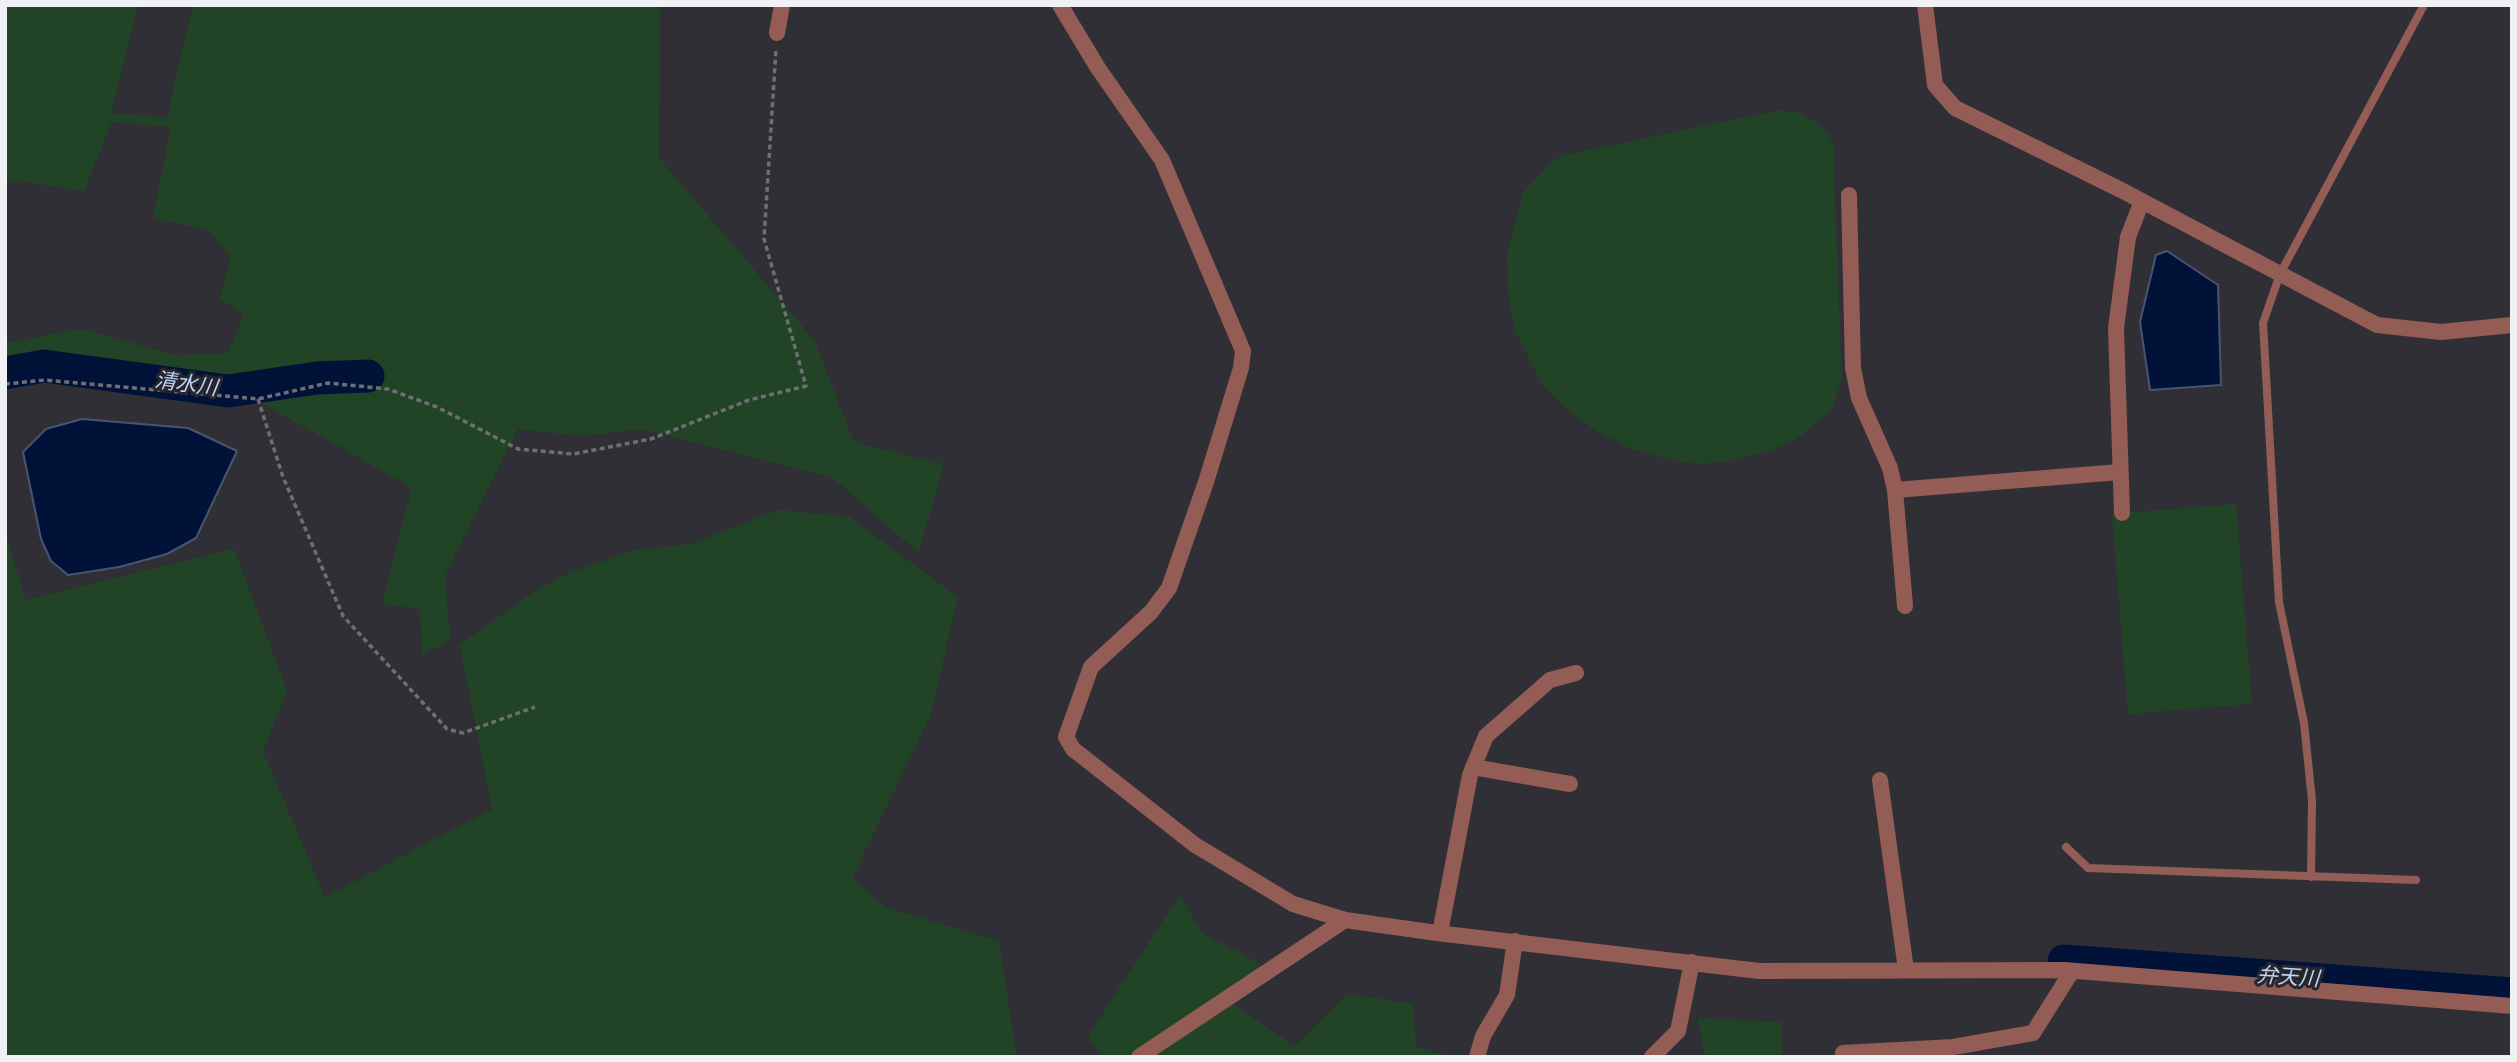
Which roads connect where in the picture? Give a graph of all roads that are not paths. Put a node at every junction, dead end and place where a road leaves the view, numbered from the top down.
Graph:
1 (782, 5) edge
2 (1060, 5) edge
3 (1926, 5) edge
4 (2424, 5) edge
5 (777, 33) road end
6 (1849, 195) dead end
7 (2142, 201) junction
8 (2280, 274) junction
9 (2512, 325) edge
10 (2120, 472) junction
11 (1895, 490) junction
12 (2122, 513) dead end
13 (1905, 606) dead end
14 (1576, 673) dead end
15 (1473, 767) junction
16 (1880, 780) dead end
17 (1570, 784) dead end
18 (2066, 847) dead end
19 (2311, 877) junction
20 (2416, 880) dead end
21 (1345, 920) junction
22 (1440, 933) junction
23 (1515, 941) junction
24 (1692, 962) junction
25 (1906, 970) junction
26 (2072, 971) junction
27 (2512, 1006) edge
28 (1843, 1053) dead end
29 (1139, 1057) edge
30 (1477, 1057) edge
31 (1652, 1057) edge

1 - 5 street
2 - 21 street
3 - 7 street
4 - 8 lane
6 - 11 street
7 - 8 street
7 - 10 street
8 - 9 street
8 - 19 lane
10 - 11 street
10 - 12 street
11 - 13 street
14 - 15 street
15 - 17 street
15 - 22 street
16 - 25 street
18 - 19 lane
19 - 20 lane
21 - 22 street
21 - 29 street
22 - 23 street
23 - 24 street
23 - 30 street
24 - 25 street
24 - 31 street
25 - 26 street
26 - 27 street
26 - 28 street

